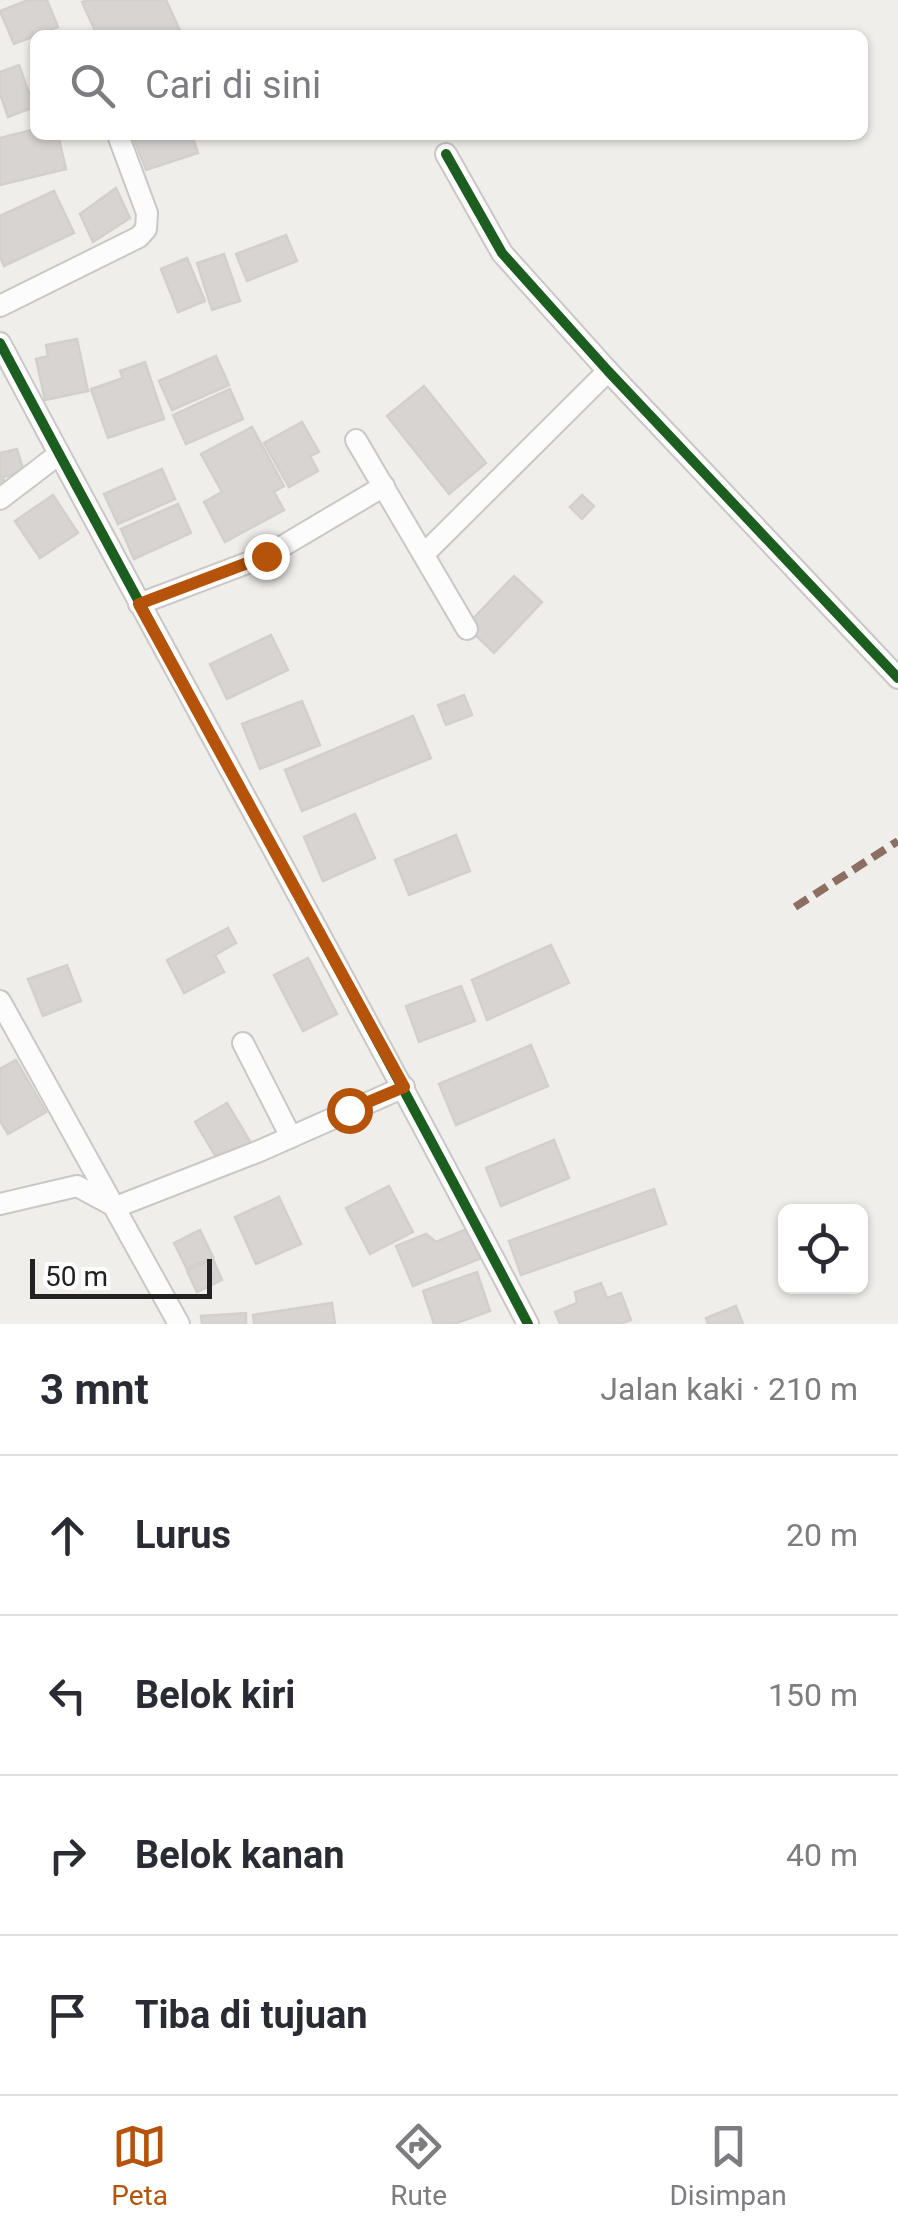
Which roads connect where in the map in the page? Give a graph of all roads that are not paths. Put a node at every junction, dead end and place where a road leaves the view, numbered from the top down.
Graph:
1 (120, 140) edge
2 (446, 154) dead end
3 (0, 306) edge
4 (0, 343) edge
5 (608, 370) junction
6 (356, 440) dead end
7 (58, 454) junction
8 (384, 486) junction
9 (0, 499) edge
10 (424, 554) junction
11 (139, 604) junction
12 (467, 629) dead end
13 (898, 678) edge
14 (0, 1001) edge
15 (243, 1043) dead end
16 (404, 1087) junction
17 (291, 1137) junction
18 (0, 1204) edge
19 (116, 1207) junction
20 (180, 1324) edge
21 (528, 1324) edge

1 - 3 street
2 - 5 street
4 - 7 street
5 - 10 street
5 - 13 street
6 - 8 street
7 - 9 street
7 - 11 street
8 - 10 street
8 - 11 street
10 - 12 street
11 - 16 street
14 - 19 street
15 - 17 street
16 - 17 street
16 - 21 street
17 - 19 street
18 - 19 street
19 - 20 street

